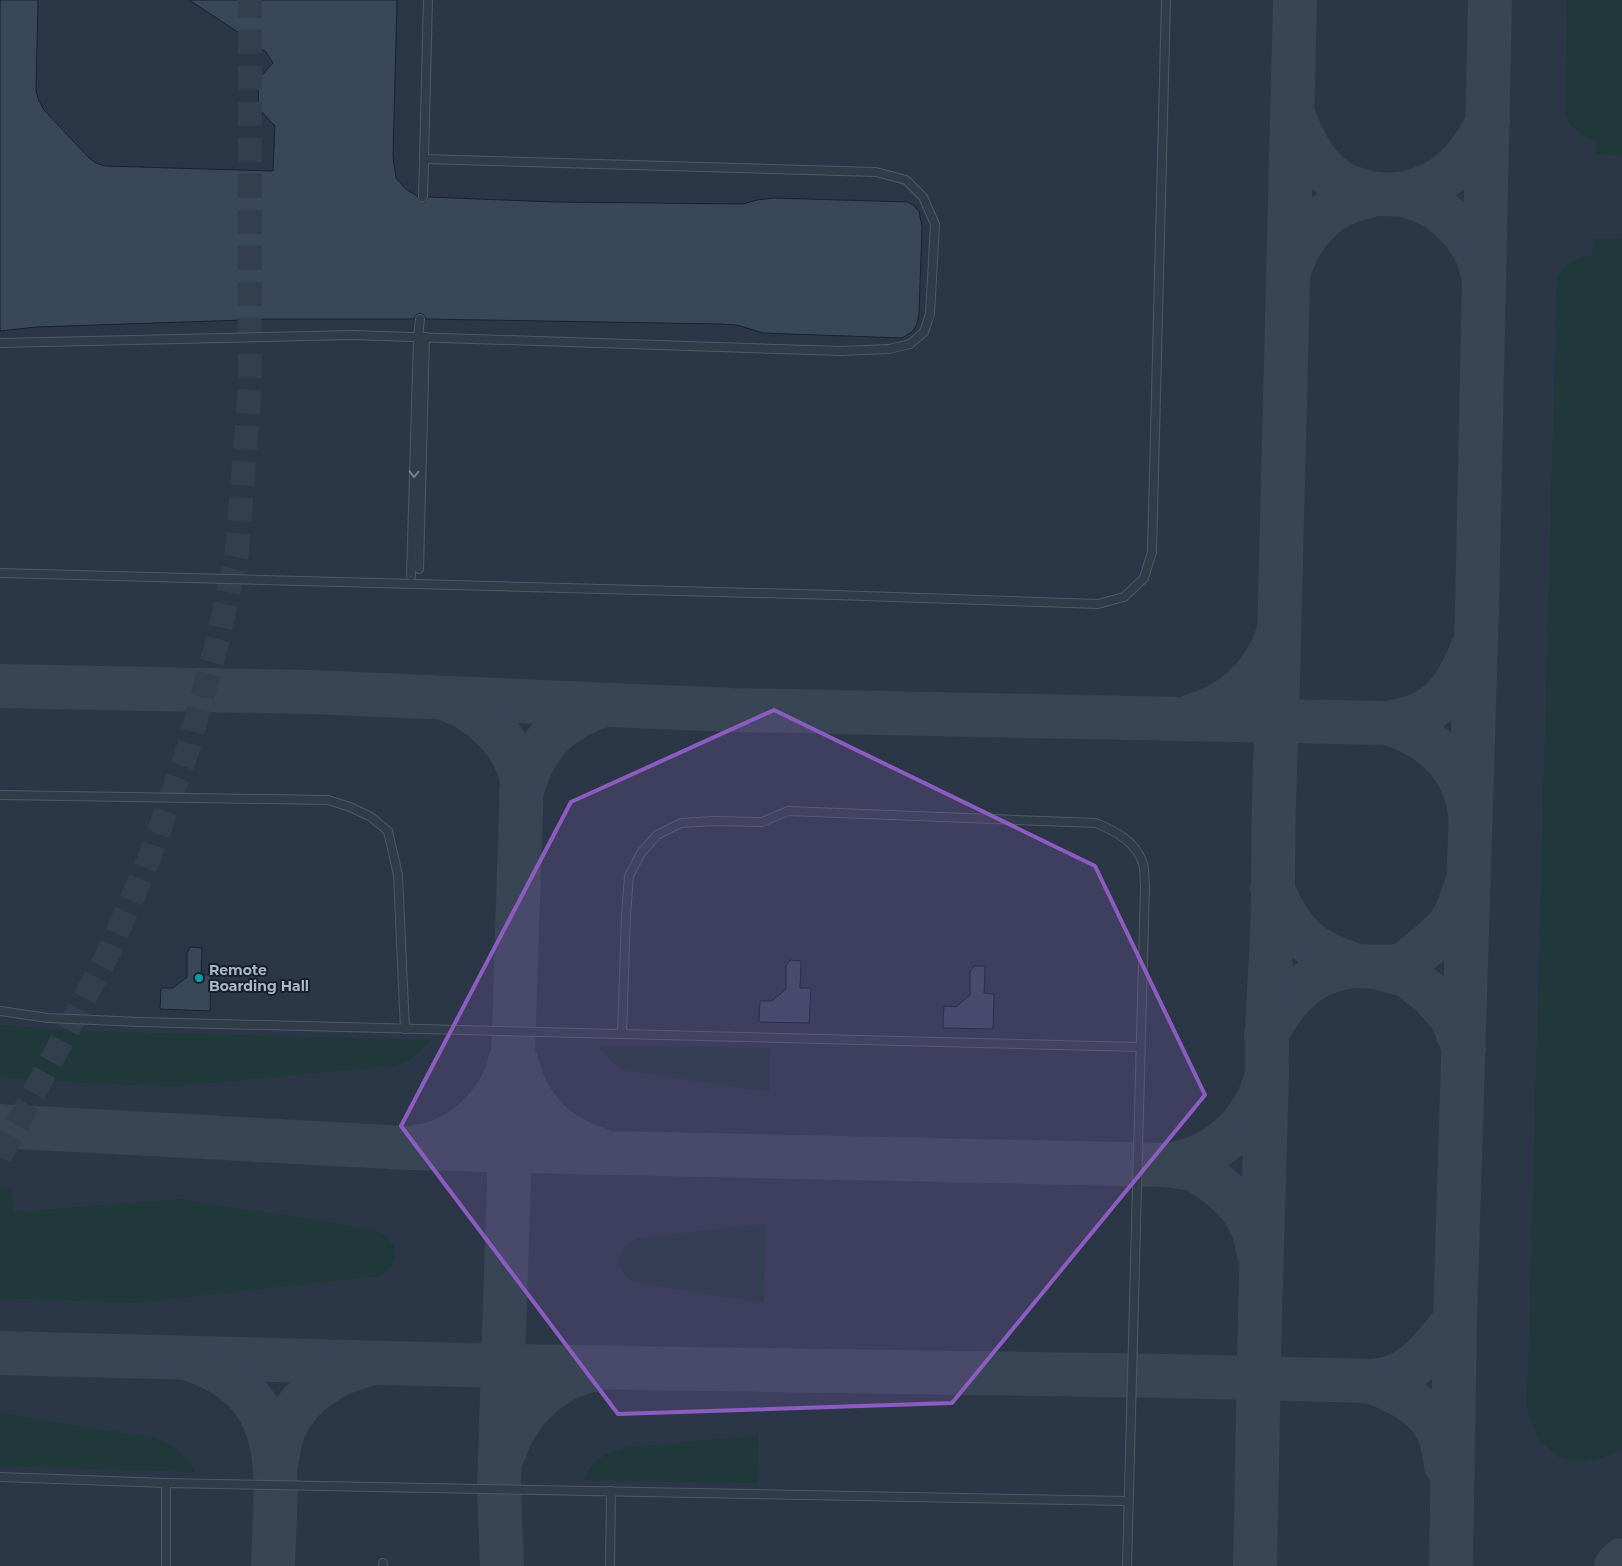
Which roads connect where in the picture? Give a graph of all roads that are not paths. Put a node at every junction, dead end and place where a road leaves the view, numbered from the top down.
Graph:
1 (428, 0) edge
2 (1166, 0) edge
3 (424, 159) junction
4 (423, 197) dead end
5 (420, 319) dead end
6 (421, 337) junction
7 (0, 343) edge
8 (419, 569) dead end
9 (0, 573) edge
10 (411, 576) dead end
11 (0, 795) edge
12 (0, 1011) edge
13 (405, 1029) junction
14 (622, 1034) junction
15 (1140, 1046) junction
16 (0, 1477) edge
17 (166, 1483) junction
18 (610, 1491) junction
19 (1128, 1501) junction
20 (166, 1566) edge
21 (610, 1566) edge
22 (1126, 1566) edge

1 - 3 lane
2 - 9 lane
3 - 4 lane
3 - 6 lane
5 - 6 lane
6 - 7 lane
6 - 8 lane
6 -> 10 lane
11 - 13 lane
12 - 13 lane
13 - 14 lane
14 - 15 lane
14 - 15 lane
15 - 19 lane
16 - 17 lane
17 - 18 lane
17 - 20 lane
18 - 19 lane
18 - 21 lane
19 - 22 lane

